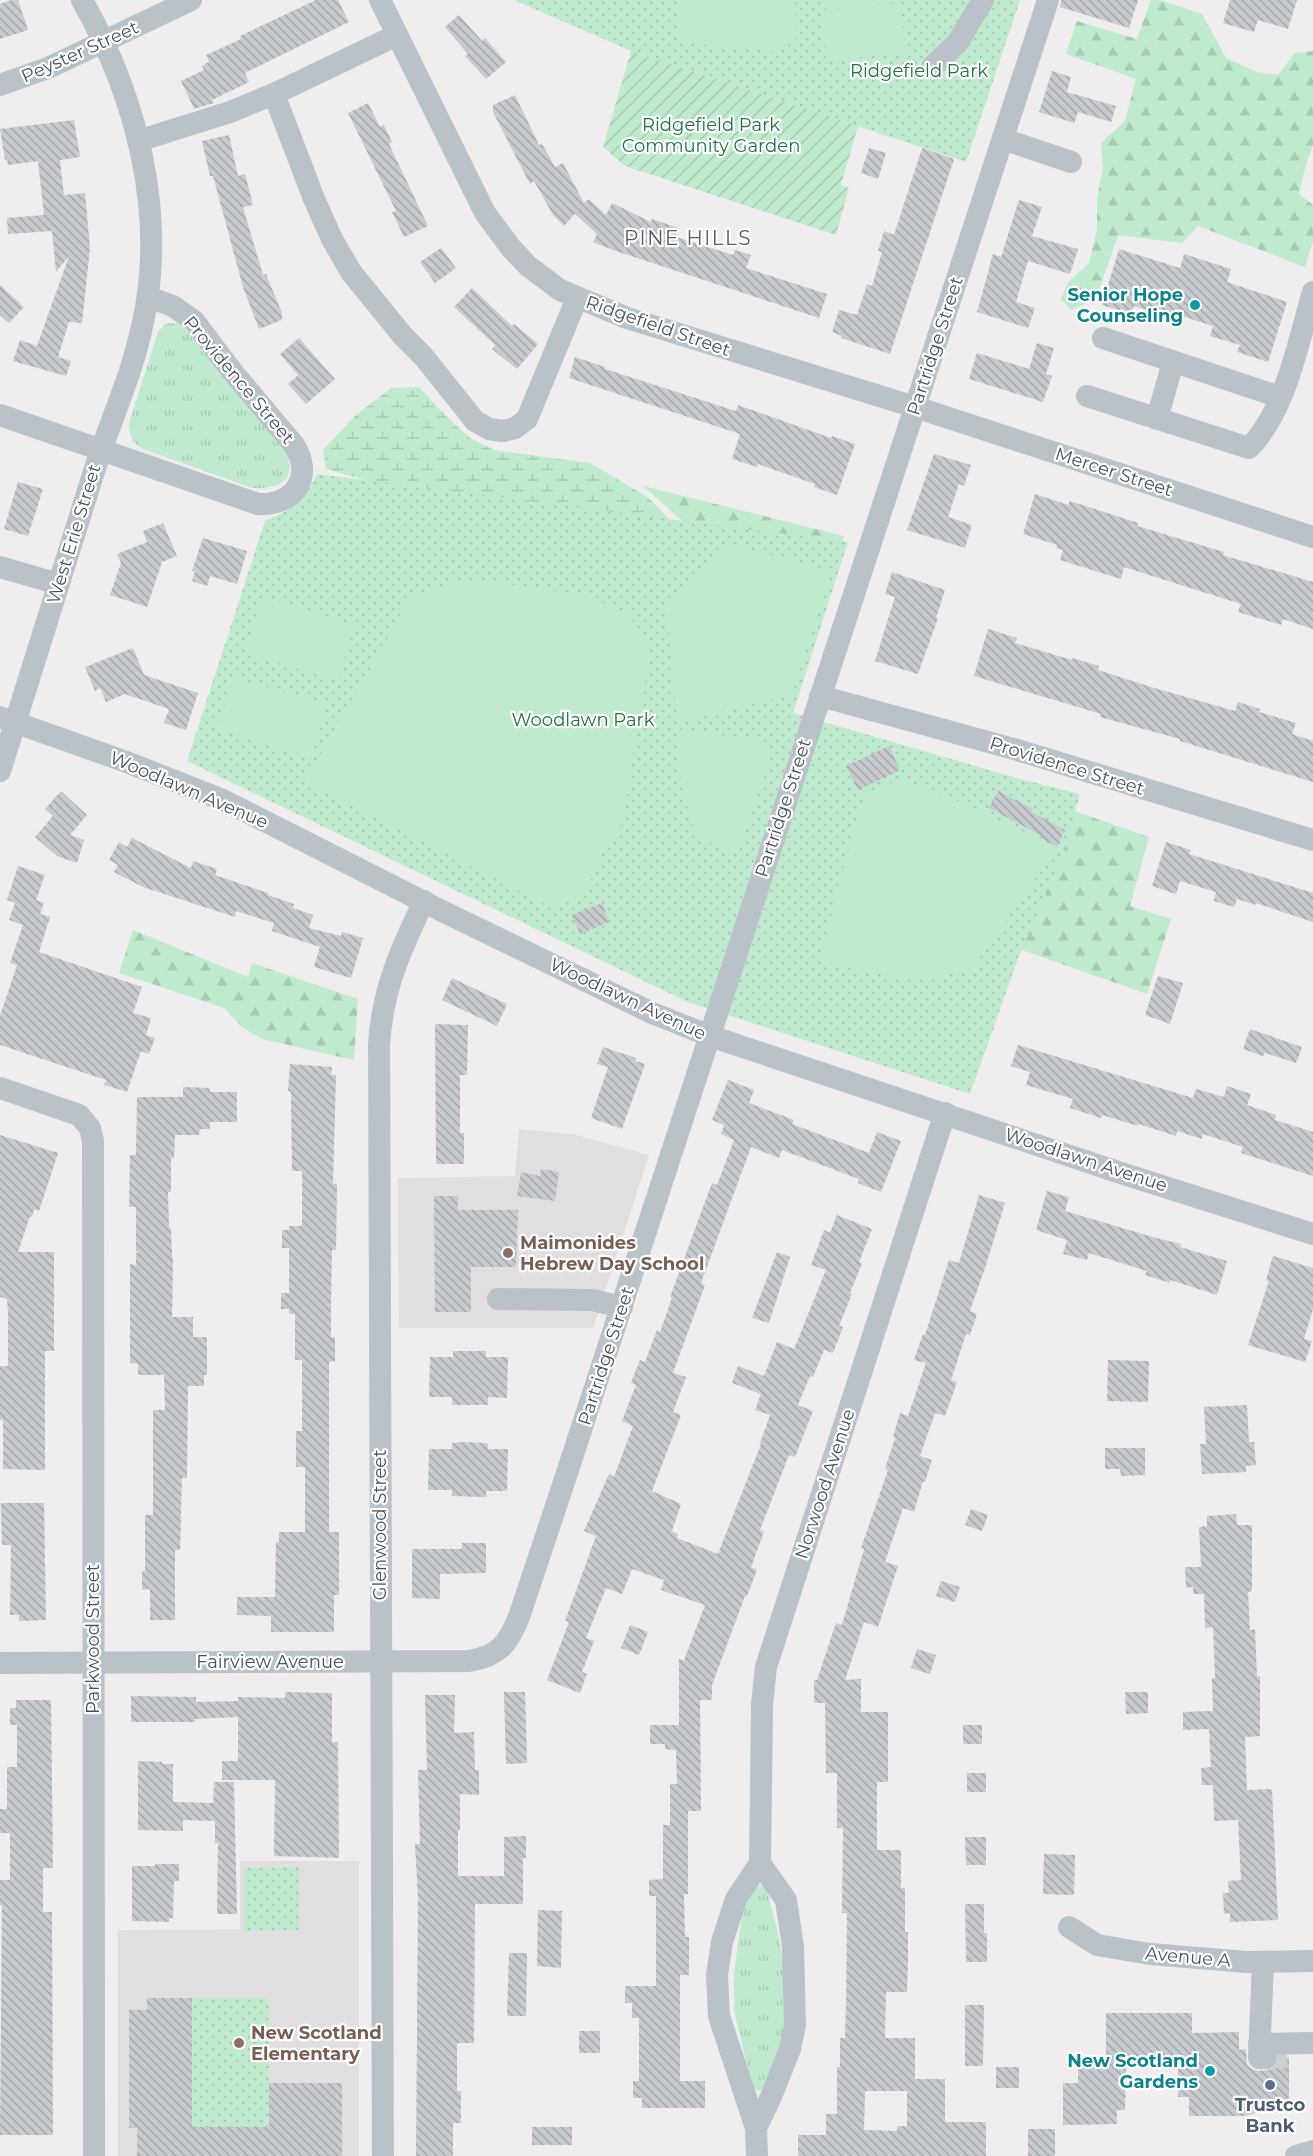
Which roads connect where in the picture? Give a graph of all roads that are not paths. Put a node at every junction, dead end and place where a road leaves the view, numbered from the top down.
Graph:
1 (82, 0) edge
2 (191, 0) edge
3 (380, 0) edge
4 (983, 0) edge
5 (1048, 0) edge
6 (397, 35) junction
7 (104, 41) junction
8 (932, 66) dead end
9 (0, 85) edge
10 (274, 94) junction
11 (1003, 139) junction
12 (138, 141) junction
13 (1071, 162) dead end
14 (1313, 292) edge
15 (148, 297) junction
16 (577, 298) junction
17 (1103, 338) dead end
18 (1173, 362) junction
19 (1087, 396) dead end
20 (1280, 397) junction
21 (915, 407) junction
22 (0, 415) edge
23 (1157, 419) junction
24 (101, 448) junction
25 (1313, 537) edge
26 (0, 567) edge
27 (59, 584) junction
28 (820, 696) junction
29 (8, 720) edge
30 (0, 771) edge
31 (1313, 840) edge
32 (424, 902) junction
33 (710, 1036) junction
34 (0, 1088) edge
35 (945, 1113) junction
36 (1313, 1234) edge
37 (498, 1299) dead end
38 (622, 1307) junction
39 (519, 1617) joint
40 (380, 1662) junction
41 (0, 1663) edge
42 (93, 1663) junction
43 (760, 1863) junction
44 (1069, 1927) dead end
45 (1313, 1961) edge
46 (1263, 1962) junction
47 (1313, 2043) edge
48 (1289, 2057) tunnel mouth
49 (1313, 2057) edge
50 (756, 2128) junction
51 (1313, 2151) edge
52 (94, 2156) edge
53 (382, 2156) edge
54 (757, 2156) edge
55 (1296, 2156) edge

1 - 7 street, West Erie Street
2 - 7 street, Peyster Street
3 - 6 street, Ridgefield Street
4 - 8 street
5 - 11 street, Partridge Street
6 - 10 street
6 - 16 street, Ridgefield Street
7 - 9 street, Peyster Street
7 - 12 street, West Erie Street
10 - 12 street
10 - 16 street
11 - 13 street
11 - 21 street, Partridge Street
12 - 15 street, West Erie Street
14 - 20 street
15 - 24 street, West Erie Street
15 - 24 street, Providence Street
16 - 21 street, Ridgefield Street
17 - 18 street
18 - 20 street
18 - 23 street
19 - 23 street
20 - 23 street
21 - 25 street, Mercer Street
21 - 28 street, Partridge Street
22 - 24 street, Providence Street
24 - 27 street, West Erie Street
26 - 27 street
27 - 29 street, West Erie Street
28 - 31 street, Providence Street
28 - 33 street, Partridge Street
29 - 30 street, West Erie Street
29 - 32 street, Woodlawn Avenue
32 - 33 street, Woodlawn Avenue
32 - 40 street, Glenwood Street
33 - 35 street, Woodlawn Avenue
33 - 38 street, Partridge Street
34 - 42 street, Parkwood Street
35 - 36 street, Woodlawn Avenue
35 - 43 street, Norwood Avenue
37 - 38 street
38 - 39 street, Partridge Street
39 - 40 street, Fairview Avenue
40 - 42 street, Fairview Avenue
40 - 53 street, Glenwood Street
41 - 42 street, Fairview Avenue
42 - 52 street, Parkwood Street
43 - 50 street
43 - 50 street
44 - 46 street, Avenue A
45 - 46 street, Avenue A
46 - 47 street
48 - 49 street
50 - 54 street
51 - 55 street

